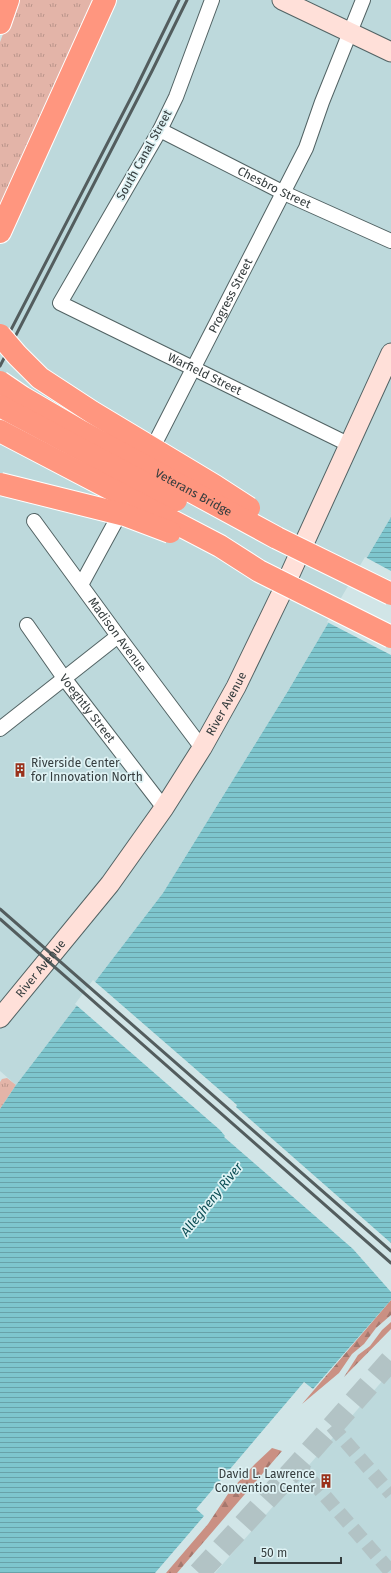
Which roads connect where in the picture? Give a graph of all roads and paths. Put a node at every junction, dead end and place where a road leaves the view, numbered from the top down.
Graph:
1 (8, 0) edge
2 (105, 0) edge
3 (212, 0) edge
4 (282, 0) edge
5 (363, 0) edge
6 (0, 23) edge
7 (350, 32) junction
8 (391, 52) edge
9 (160, 130) junction
10 (284, 193) junction
11 (0, 232) edge
12 (391, 241) edge
13 (60, 303) joint
14 (0, 335) edge
15 (391, 353) edge
16 (194, 369) junction
17 (0, 382) edge
18 (0, 406) edge
19 (0, 431) edge
20 (350, 445) junction
21 (0, 484) edge
22 (34, 521) dead end
23 (277, 538) junction
24 (259, 571) junction
25 (81, 585) junction
26 (391, 594) edge
27 (391, 610) edge
28 (27, 625) dead end
29 (118, 636) junction
30 (391, 637) edge
31 (64, 678) junction
32 (0, 729) edge
33 (202, 748) junction
34 (164, 808) junction
35 (0, 1018) edge

1 - 6 highway
2 - 11 highway
3 - 9 street, South Canal Street
4 - 7 street
5 - 7 street, Progress Street
7 - 8 street
7 - 10 street, Progress Street
9 - 10 street, Chesbro Street
9 - 13 street, South Canal Street
10 - 12 street, Chesbro Street
10 - 16 street, Progress Street
13 - 16 street, Warfield Street
14 - 23 highway, bridge
15 - 20 street, River Avenue
16 - 20 street, Warfield Street
16 - 25 street, Progress Street
17 - 23 highway, Veterans Bridge, bridge
18 - 27 highway, bridge
19 - 24 highway, bridge
20 - 33 street, River Avenue
21 - 24 highway, bridge
22 - 25 street, Madison Avenue
23 - 26 highway, Veterans Bridge, bridge
24 - 30 highway, bridge
25 - 29 street, Madison Avenue
28 - 31 street, Voeghtly Street
29 - 31 street
29 - 33 street, Madison Avenue
31 - 32 street
31 - 34 street, Voeghtly Street
33 - 34 street, River Avenue
34 - 35 street, River Avenue

